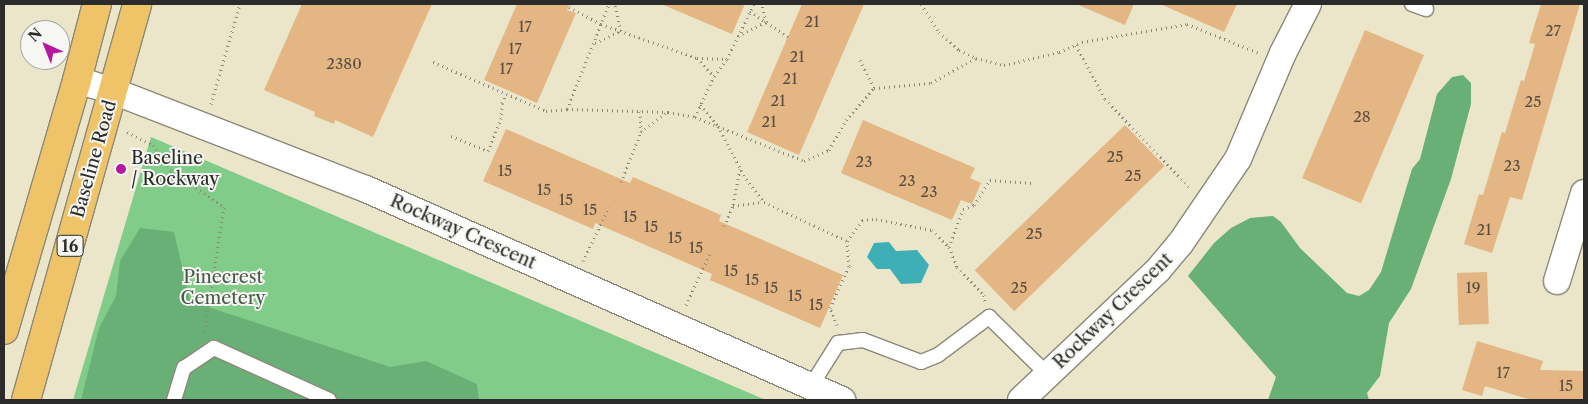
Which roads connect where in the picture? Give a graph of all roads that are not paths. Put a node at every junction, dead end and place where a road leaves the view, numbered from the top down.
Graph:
1 (97, 4) edge
2 (136, 4) edge
3 (1308, 4) edge
4 (1412, 4) edge
5 (1426, 9) dead end
6 (77, 80) junction
7 (113, 91) junction
8 (1584, 193) edge
9 (1557, 281) dead end
10 (4, 330) edge
11 (1047, 374) junction
12 (811, 386) junction
13 (26, 400) edge
14 (174, 400) edge
15 (329, 400) edge
16 (842, 400) edge
17 (1021, 400) edge

1 - 6 main road, 16
2 - 7 main road, Baseline Road / 16
3 - 11 street, Rockway Crescent
4 - 5 lane
6 - 7 street, Rockway Crescent
6 - 10 main road, 16
7 - 12 street, Rockway Crescent
7 - 13 main road, Baseline Road / 16
8 - 9 street
11 - 12 lane
11 - 17 street, Rockway Crescent
12 - 16 street, Rockway Crescent
14 - 15 lane

